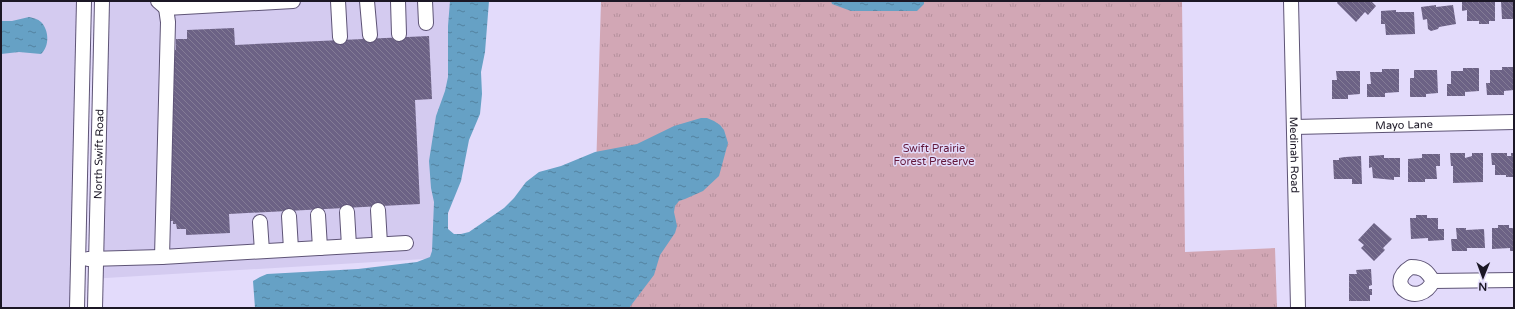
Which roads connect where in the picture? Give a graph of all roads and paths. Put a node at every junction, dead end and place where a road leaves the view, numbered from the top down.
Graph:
1 (84, 1) edge
2 (102, 1) edge
3 (293, 1) edge
4 (338, 1) edge
5 (367, 1) edge
6 (398, 1) edge
7 (425, 1) edge
8 (1291, 1) edge
9 (162, 4) edge
10 (426, 23) dead end
11 (400, 34) dead end
12 (370, 35) dead end
13 (340, 37) dead end
14 (1514, 122) edge
15 (1294, 127) junction
16 (378, 210) dead end
17 (347, 212) dead end
18 (318, 215) dead end
19 (289, 216) dead end
20 (260, 222) dead end
21 (406, 243) dead end
22 (380, 244) junction
23 (349, 246) junction
24 (320, 248) junction
25 (291, 249) junction
26 (262, 251) junction
27 (162, 257) junction
28 (79, 259) junction
29 (96, 259) junction
30 (1514, 280) edge
31 (1433, 281) dead end
32 (77, 308) edge
33 (95, 308) edge
34 (1298, 308) edge

1 - 28 street, North Swift Road
2 - 29 street, North Swift Road
3 - 9 street
4 - 13 street
5 - 12 street
6 - 11 street
7 - 10 street
8 - 15 street, Medinah Road
9 - 27 street
14 - 15 street, Mayo Lane
15 - 34 street, Medinah Road
16 - 22 street
17 - 23 street
18 - 24 street
19 - 25 street
20 - 26 street
21 - 22 street
22 - 23 street
23 - 24 street
24 - 25 street
25 - 26 street
26 - 27 street
27 - 29 street
28 - 29 street
28 - 32 street, North Swift Road
29 - 33 street, North Swift Road
30 - 31 street

